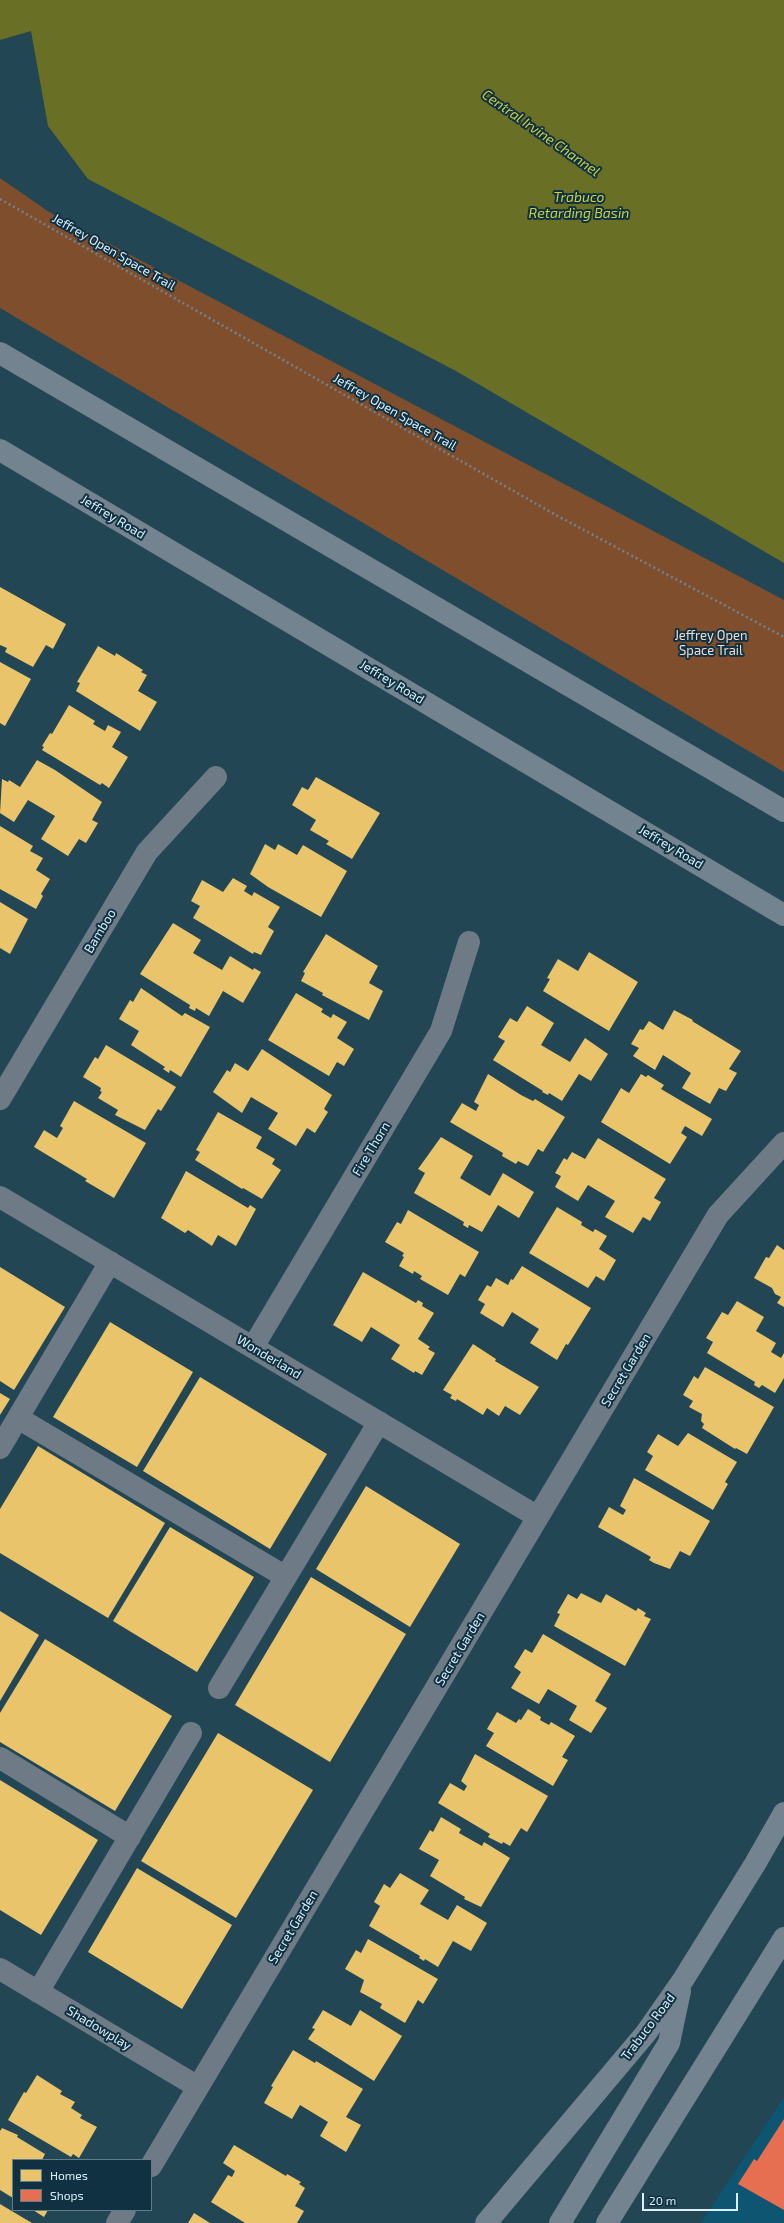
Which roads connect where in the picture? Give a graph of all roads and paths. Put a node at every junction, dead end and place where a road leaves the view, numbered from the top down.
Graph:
1 (0, 199) edge
2 (0, 353) edge
3 (0, 450) edge
4 (784, 637) edge
5 (216, 777) dead end
6 (784, 811) edge
7 (784, 914) edge
8 (469, 942) dead end
9 (0, 1099) edge
10 (784, 1143) edge
11 (0, 1197) edge
12 (110, 1262) junction
13 (253, 1347) junction
14 (18, 1418) junction
15 (379, 1422) junction
16 (0, 1448) edge
17 (538, 1517) junction
18 (286, 1576) junction
19 (219, 1688) dead end
20 (191, 1733) dead end
21 (0, 1758) edge
22 (784, 1813) edge
23 (130, 1837) junction
24 (784, 1938) edge
25 (0, 1969) edge
26 (683, 1980) junction
27 (38, 1992) junction
28 (198, 2087) junction
29 (152, 2164) edge
30 (124, 2211) edge
31 (117, 2223) edge
32 (486, 2223) edge
33 (560, 2223) edge
34 (607, 2223) edge

1 - 4 path, Jeffrey Open Space Trail
2 - 6 main road
3 - 7 main road, Jeffrey Road
5 - 9 street, Bamboo
8 - 13 street, Fire Thorn
10 - 17 street, Secret Garden
11 - 12 street, Wonderland
12 - 13 street, Wonderland
12 - 14 street
13 - 15 street, Wonderland
14 - 16 street
14 - 18 street
15 - 17 street, Wonderland
15 - 18 street
17 - 28 street, Secret Garden
18 - 19 street
20 - 23 street
21 - 23 street
22 - 26 main road, Trabuco Road
23 - 27 street
24 - 34 main road
25 - 27 street, Shadowplay
26 - 32 main road, Trabuco Road
26 - 33 main road
27 - 28 street, Shadowplay
28 - 29 street, Secret Garden
30 - 31 street

